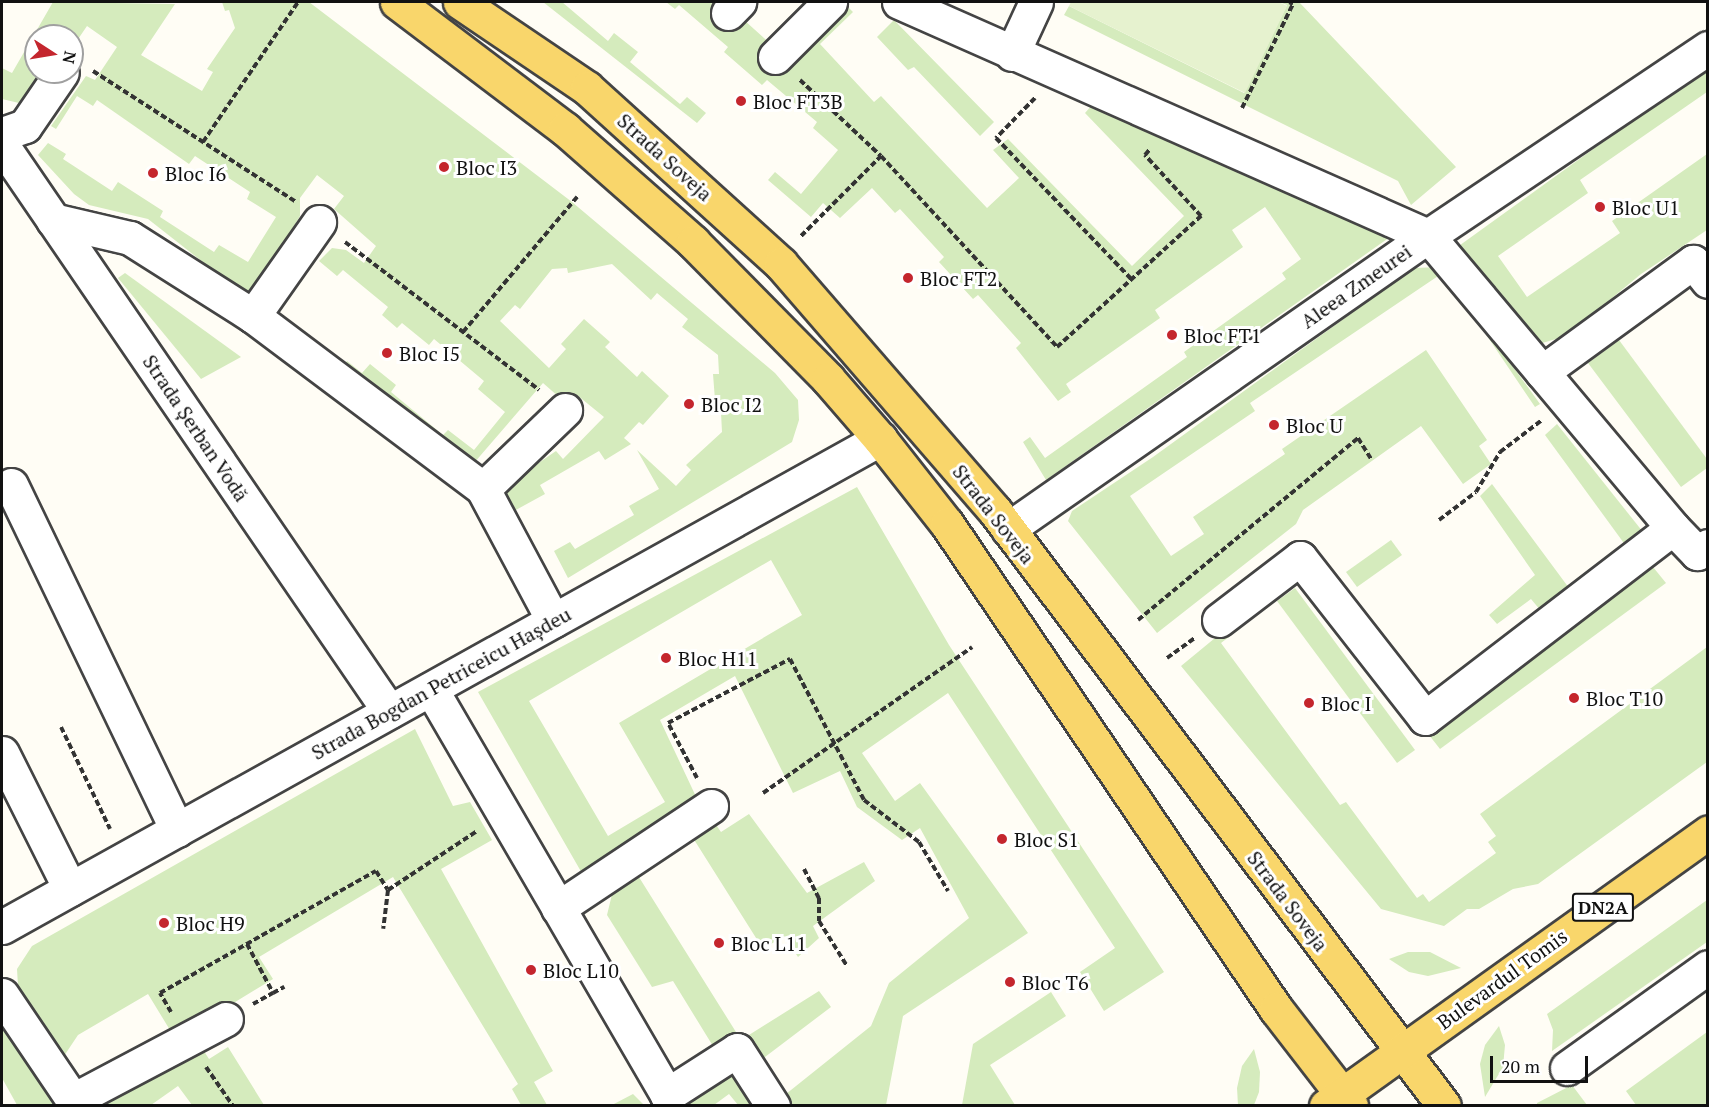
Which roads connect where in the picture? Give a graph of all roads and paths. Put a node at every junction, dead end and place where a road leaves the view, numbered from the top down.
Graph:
1 (298, 2) edge
2 (397, 2) edge
3 (460, 2) edge
4 (830, 2) edge
5 (899, 2) edge
6 (1036, 2) edge
7 (1289, 2) edge
8 (1707, 48) edge
9 (1012, 54) junction
10 (775, 57) joint
11 (84, 66) edge
12 (1059, 74) junction
13 (54, 84) edge
14 (1242, 108) dead end
15 (1172, 124) junction
16 (2, 134) edge
17 (203, 142) junction
18 (2, 145) edge
19 (881, 156) junction
20 (14, 184) edge
21 (577, 197) dead end
22 (310, 214) junction
23 (53, 220) junction
24 (801, 236) dead end
25 (1428, 236) junction
26 (1131, 279) junction
27 (1707, 281) edge
28 (253, 315) junction
29 (463, 332) junction
30 (1542, 372) junction
31 (1567, 402) junction
32 (565, 410) joint
33 (880, 439) junction
34 (1372, 460) dead end
35 (11, 485) dead end
36 (483, 489) junction
37 (1439, 520) dead end
38 (1673, 528) junction
39 (1008, 529) junction
40 (1707, 546) edge
41 (553, 620) junction
42 (1138, 620) dead end
43 (1220, 620) dead end
44 (972, 647) dead end
45 (430, 689) junction
46 (389, 711) junction
47 (62, 727) dead end
48 (834, 744) junction
49 (2, 753) edge
50 (763, 794) dead end
51 (711, 806) joint
52 (503, 814) junction
53 (177, 830) junction
54 (1707, 833) edge
55 (125, 859) junction
56 (804, 869) dead end
57 (70, 889) junction
58 (388, 890) junction
59 (948, 891) dead end
60 (558, 908) junction
61 (2, 927) edge
62 (383, 929) dead end
63 (247, 944) junction
64 (847, 966) dead end
65 (1707, 967) edge
66 (284, 987) dead end
67 (2, 995) edge
68 (226, 1019) dead end
69 (188, 1040) junction
70 (1402, 1051) junction
71 (1567, 1068) dead end
72 (659, 1100) edge
73 (1340, 1102) edge
74 (75, 1103) edge
75 (233, 1106) edge
76 (773, 1106) edge
77 (1444, 1106) edge

1 - 17 path
2 - 33 main road
3 - 39 main road, Strada Soveja
4 - 10 street
5 - 9 street
6 - 9 street
7 - 14 path
8 - 25 street, Aleea Zmeurei
9 - 12 street
10 - 19 path
11 - 17 path
12 - 15 street
12 - 26 path
13 - 16 street
15 - 25 street
15 - 26 path
17 - 22 path
18 - 20 street, Strada Șerban Vodă
19 - 24 path
19 - 26 path
20 - 23 street, Strada Șerban Vodă
21 - 29 path
22 - 28 street
22 - 29 path
23 - 28 street
23 - 46 street, Strada Șerban Vodă
25 - 30 street
25 - 39 street, Aleea Zmeurei
27 - 30 street
28 - 36 street
29 - 32 path
30 - 31 street
31 - 37 path
31 - 38 street
32 - 36 street
33 - 41 street, Strada Bogdan Petriceicu Hașdeu
33 - 73 main road
34 - 42 path
35 - 53 street
36 - 41 street
38 - 40 street
38 - 43 street
39 - 70 main road, Strada Soveja
41 - 45 street, Strada Bogdan Petriceicu Hașdeu
44 - 48 path
45 - 46 street, Strada Bogdan Petriceicu Hașdeu
45 - 52 street
46 - 53 street, Strada Bogdan Petriceicu Hașdeu
47 - 55 path
48 - 50 path
48 - 51 path
48 - 59 path
49 - 57 street
51 - 60 street
52 - 58 path
52 - 60 street
53 - 55 street, Strada Bogdan Petriceicu Hașdeu
54 - 70 main road, Bulevardul Tomis / DN2A
55 - 57 street, Strada Bogdan Petriceicu Hașdeu
56 - 64 path
57 - 61 street, Strada Bogdan Petriceicu Hașdeu
58 - 62 path
58 - 63 path
60 - 72 street
63 - 66 path
63 - 69 path
65 - 71 street
67 - 74 street
68 - 69 street
69 - 74 street
69 - 75 path
70 - 73 main road, Bulevardul Tomis / DN2A
70 - 77 main road, Strada Soveja
72 - 76 street

